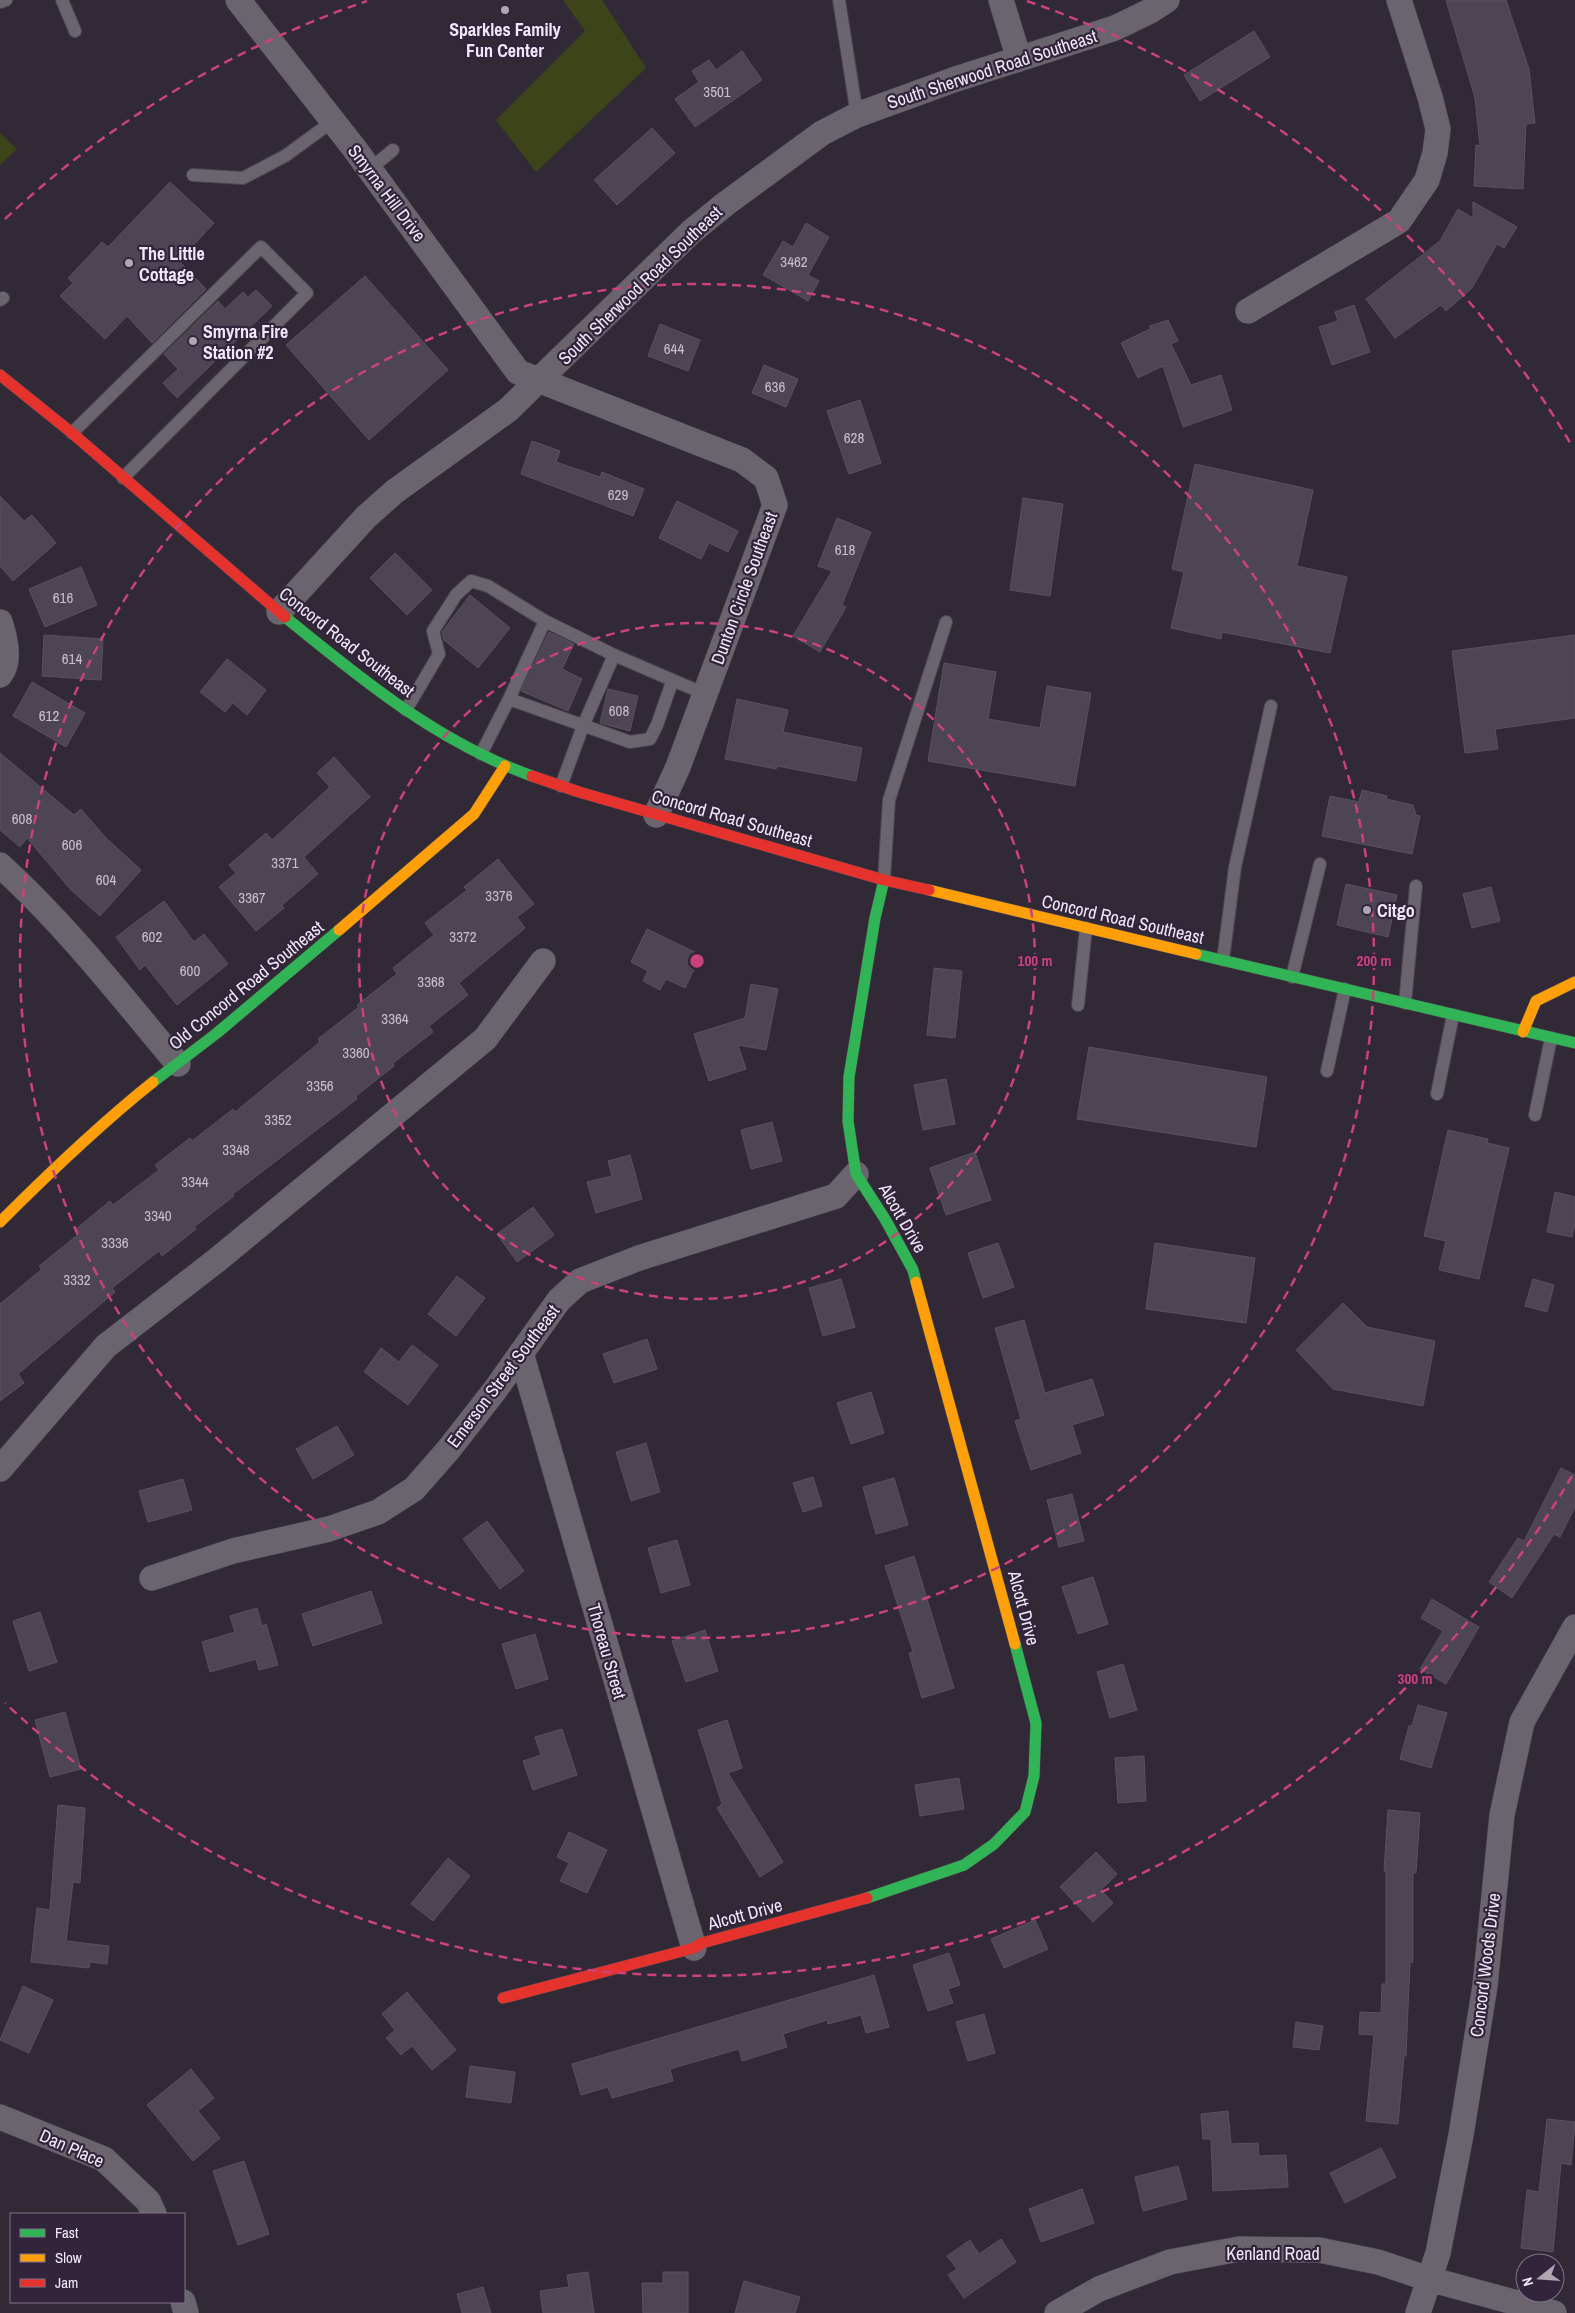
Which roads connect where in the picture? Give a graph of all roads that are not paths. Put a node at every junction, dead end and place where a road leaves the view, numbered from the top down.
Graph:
1 (6, 0) edge
2 (62, 0) edge
3 (238, 0) edge
4 (839, 0) edge
5 (1001, 0) edge
6 (1167, 0) edge
7 (1399, 0) edge
8 (0, 2) edge
9 (75, 31) dead end
10 (1019, 59) junction
11 (857, 115) junction
12 (332, 121) junction
13 (393, 150) dead end
14 (370, 169) junction
15 (193, 175) dead end
16 (1248, 311) dead end
17 (0, 375) edge
18 (539, 381) junction
19 (72, 434) junction
20 (123, 478) junction
21 (279, 612) junction
22 (545, 621) junction
23 (0, 622) edge
24 (946, 622) dead end
25 (614, 655) junction
26 (0, 675) edge
27 (672, 682) junction
28 (705, 694) junction
29 (509, 699) junction
30 (1270, 706) dead end
31 (406, 710) junction
32 (583, 726) junction
33 (481, 754) junction
34 (504, 766) junction
35 (561, 786) junction
36 (656, 815) junction
37 (1320, 864) dead end
38 (0, 865) edge
39 (884, 880) junction
40 (1416, 886) dead end
41 (1086, 928) junction
42 (1223, 960) junction
43 (542, 961) dead end
44 (1292, 977) junction
45 (1575, 982) edge
46 (1345, 990) junction
47 (1404, 1003) junction
48 (1078, 1005) dead end
49 (1453, 1015) junction
50 (1523, 1032) junction
51 (1551, 1038) junction
52 (1575, 1043) edge
53 (178, 1064) junction
54 (1327, 1071) dead end
55 (1437, 1094) dead end
56 (1535, 1115) dead end
57 (856, 1174) junction
58 (0, 1222) edge
59 (521, 1354) junction
60 (0, 1469) edge
61 (152, 1578) dead end
62 (1575, 1627) edge
63 (694, 1948) junction
64 (503, 1998) dead end
65 (0, 2117) edge
66 (154, 2213) edge
67 (1429, 2279) junction
68 (1057, 2313) edge
69 (1418, 2313) edge
70 (1554, 2313) edge

1 - 8 lane
2 - 9 lane
3 - 12 street, Smyrna Hill Drive
4 - 11 lane
5 - 10 street
6 - 10 street, South Sherwood Road Southeast
7 - 16 street
10 - 11 street, South Sherwood Road Southeast
11 - 18 street, South Sherwood Road Southeast
12 - 14 street, Smyrna Hill Drive
12 - 15 lane
13 - 14 lane
14 - 18 street, Smyrna Hill Drive
17 - 19 street, Concord Road Southeast
18 - 21 street, South Sherwood Road Southeast
18 - 28 street, Dunton Circle Southeast
19 - 20 street, Concord Road Southeast
19 - 20 lane
20 - 21 street, Concord Road Southeast
21 - 31 street, Concord Road Southeast
22 - 25 lane
22 - 29 lane
22 - 31 lane
23 - 26 street
24 - 39 lane
25 - 27 lane
25 - 32 lane
27 - 28 lane
27 - 32 lane
28 - 36 street, Dunton Circle Southeast
29 - 32 lane
29 - 33 lane
30 - 42 lane
31 - 33 street, Concord Road Southeast
32 - 35 lane
33 - 34 street, Concord Road Southeast
34 - 35 street, Concord Road Southeast
34 - 53 street, Old Concord Road Southeast
35 - 36 street, Concord Road Southeast
36 - 39 street, Concord Road Southeast
37 - 44 lane
38 - 53 street
39 - 41 street, Concord Road Southeast
39 - 57 street, Alcott Drive
40 - 47 lane
41 - 42 street, Concord Road Southeast
41 - 48 lane
42 - 44 street, Concord Road Southeast
43 - 60 street
44 - 46 street, Concord Road Southeast
45 - 50 street
46 - 47 street, Concord Road Southeast
46 - 54 lane
47 - 49 street, Concord Road Southeast
49 - 50 street, Concord Road Southeast
49 - 55 lane
50 - 51 street, Concord Road Southeast
51 - 52 street, Concord Road Southeast
51 - 56 lane
53 - 58 street, Old Concord Road Southeast
57 - 59 street, Emerson Street Southeast
57 - 63 street, Alcott Drive
59 - 61 street, Emerson Street Southeast
59 - 63 street, Thoreau Street
62 - 67 street, Concord Woods Drive
63 - 64 street, Alcott Drive
65 - 66 street, Dan Place
67 - 68 street, Kenland Road
67 - 69 street, Concord Woods Drive
67 - 70 street, Kenland Road

